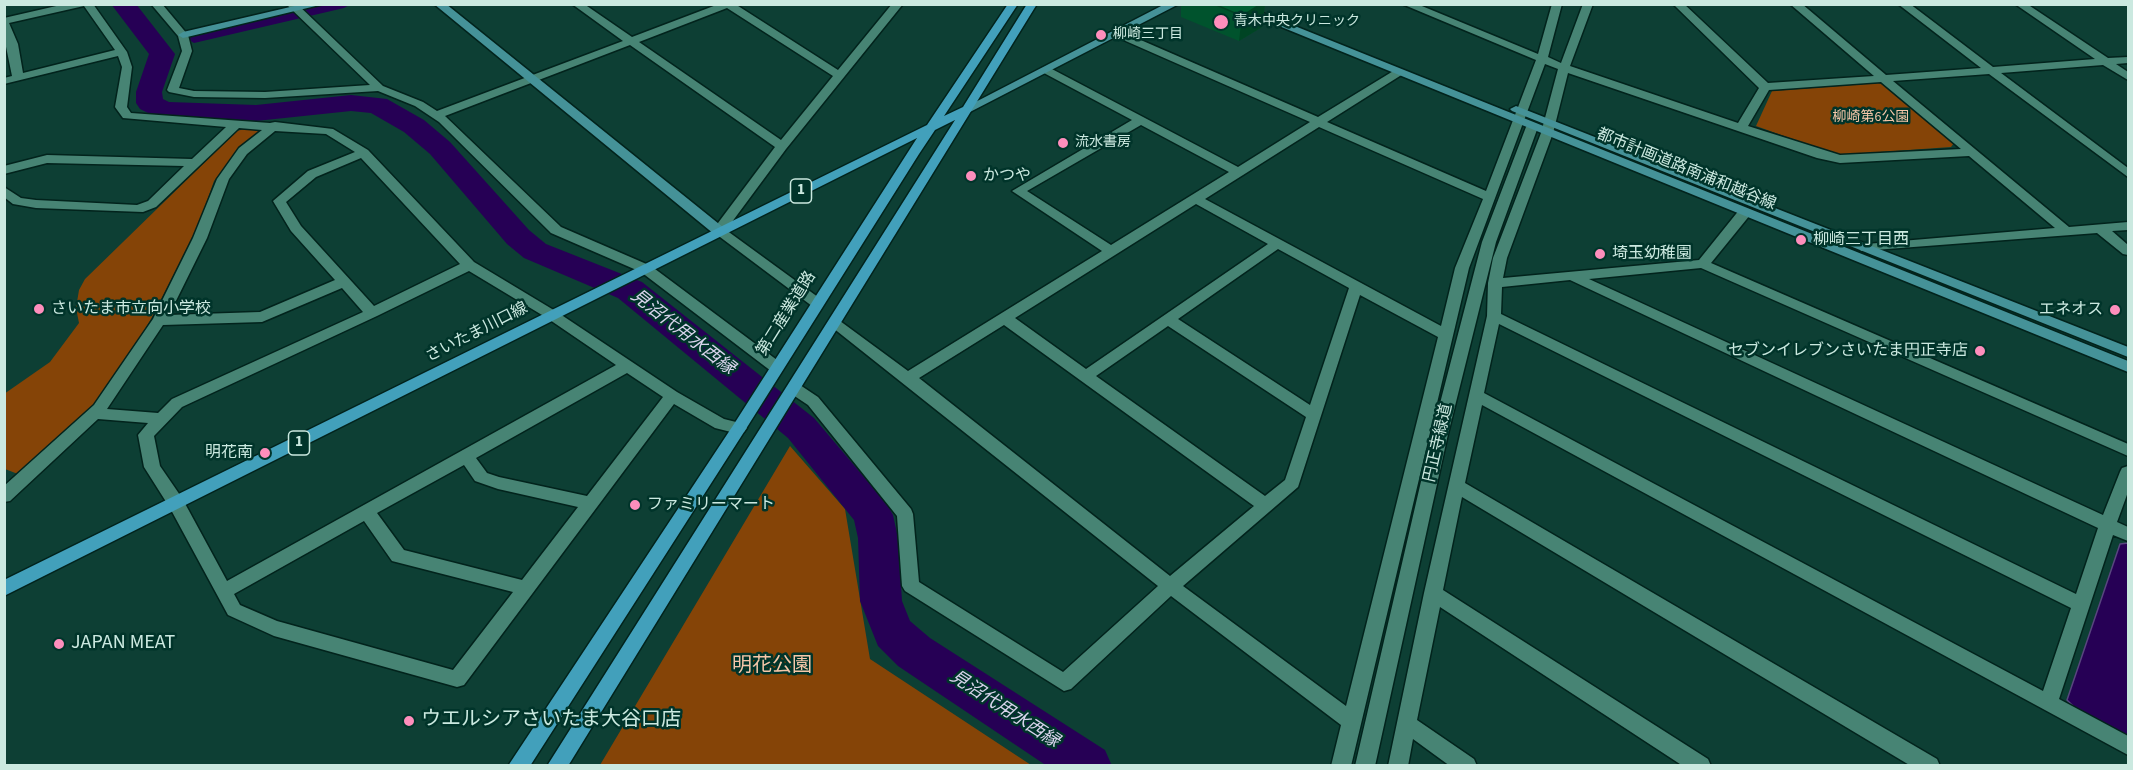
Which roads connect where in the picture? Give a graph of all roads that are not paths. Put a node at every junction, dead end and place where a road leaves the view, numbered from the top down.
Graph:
1 (81, 4) edge
2 (88, 4) edge
3 (156, 4) edge
4 (319, 4) edge
5 (439, 4) edge
6 (577, 4) edge
7 (898, 4) edge
8 (1012, 4) edge
9 (1032, 4) edge
10 (1174, 4) edge
11 (1230, 4) edge
12 (1254, 4) edge
13 (1407, 4) edge
14 (1588, 4) edge
15 (1678, 4) edge
16 (1795, 4) edge
17 (1903, 4) edge
18 (2028, 4) edge
19 (727, 5) edge
20 (1557, 5) edge
21 (2021, 5) edge
22 (294, 7) edge
23 (4, 23) edge
24 (1116, 33) junction
25 (183, 35) junction
26 (631, 42) junction
27 (122, 52) junction
28 (1542, 58) junction
29 (2128, 60) edge
30 (2105, 62) junction
31 (1564, 68) junction
32 (1046, 69) junction
33 (1992, 70) junction
34 (1399, 72) junction
35 (839, 75) junction
36 (18, 77) junction
37 (1882, 77) junction
38 (2128, 77) edge
39 (533, 79) junction
40 (4, 81) edge
41 (1765, 87) junction
42 (379, 88) junction
43 (966, 110) junction
44 (437, 115) junction
45 (1141, 120) junction
46 (1318, 123) junction
47 (1534, 123) junction
48 (236, 124) junction
49 (275, 125) junction
50 (930, 128) junction
51 (1741, 128) junction
52 (782, 146) junction
53 (1972, 152) junction
54 (363, 153) junction
55 (195, 163) junction
56 (4, 170) edge
57 (1238, 172) junction
58 (2128, 173) edge
59 (4, 191) edge
60 (1489, 197) junction
61 (1196, 199) junction
62 (1745, 212) junction
63 (2128, 225) edge
64 (2100, 228) junction
65 (719, 231) junction
66 (2066, 231) junction
67 (1277, 244) junction
68 (1866, 248) junction
69 (1111, 251) junction
70 (2128, 251) edge
71 (1703, 264) junction
72 (469, 265) junction
73 (642, 271) junction
74 (1572, 276) junction
75 (344, 282) junction
76 (1495, 283) junction
77 (1356, 287) junction
78 (816, 303) junction
79 (372, 313) junction
80 (552, 315) junction
81 (1494, 316) junction
82 (1005, 318) junction
83 (1168, 319) junction
84 (159, 320) junction
85 (835, 324) junction
86 (1445, 335) junction
87 (2128, 352) edge
88 (627, 366) junction
89 (776, 367) junction
90 (2128, 367) edge
91 (1086, 376) junction
92 (908, 378) junction
93 (1476, 395) junction
94 (672, 396) junction
95 (790, 396) junction
96 (95, 413) junction
97 (1314, 415) junction
98 (162, 419) junction
99 (739, 428) junction
100 (1422, 430) junction
101 (1440, 434) junction
102 (1466, 441) junction
103 (2128, 450) edge
104 (466, 456) junction
105 (2128, 472) edge
106 (1456, 486) junction
107 (4, 496) edge
108 (176, 503) junction
109 (590, 503) junction
110 (1265, 505) junction
111 (366, 511) junction
112 (2108, 524) junction
113 (2128, 534) edge
114 (1170, 586) junction
115 (526, 588) junction
116 (4, 589) edge
117 (224, 591) junction
118 (1433, 592) junction
119 (2081, 605) junction
120 (2049, 702) junction
121 (1351, 721) junction
122 (1406, 723) junction
123 (2128, 746) edge
124 (518, 765) edge
125 (557, 765) edge
126 (1341, 765) edge
127 (1365, 765) edge
128 (1398, 765) edge
129 (1467, 765) edge
130 (1701, 765) edge
131 (1930, 765) edge

1 - 23 street
2 - 27 street
3 - 25 street
4 - 22 street
5 - 39 street
6 - 26 street
7 - 35 street
8 - 50 main road, 第二産業道路
9 - 43 main road
10 - 24 street
11 - 34 street, 都市計画道路南浦和越谷線
12 - 47 street, 都市計画道路南浦和越谷線
13 - 28 street
14 - 31 street
15 - 41 street
16 - 37 street
17 - 33 street
18 - 21 street
19 - 26 street
19 - 35 street
20 - 28 street
21 - 30 street
22 - 25 street
22 - 42 street
23 - 36 street
24 - 32 street
24 - 46 street
25 - 42 street
26 - 39 street
26 - 52 street
27 - 36 street
27 - 48 street
28 - 31 street
28 - 47 street
29 - 30 street
30 - 33 street
30 - 38 street
31 - 47 street
31 - 51 street
32 - 43 street
32 - 45 street
33 - 37 street
33 - 58 street
34 - 46 street
34 - 47 street, 都市計画道路南浦和越谷線
35 - 52 street
36 - 40 street
37 - 41 street
37 - 53 street
39 - 44 street
39 - 65 street
41 - 51 street
42 - 44 street
43 - 50 main road, さいたま川口線 / 1
43 - 85 main road
44 - 73 street
45 - 57 street
45 - 69 street
46 - 57 street
46 - 60 street
47 - 60 street
47 - 62 street, 都市計画道路南浦和越谷線
47 - 68 street, 都市計画道路南浦和越谷線
47 - 76 street
47 - 101 street, 円正寺緑道
48 - 49 street
48 - 55 street
49 - 54 street
49 - 84 street
50 - 65 main road, さいたま川口線 / 1
50 - 78 main road, 第二産業道路
51 - 53 street
52 - 65 street
53 - 66 street
54 - 72 street
54 - 75 street
55 - 56 street
55 - 59 street
57 - 61 street
60 - 86 street
61 - 67 street
61 - 69 street
62 - 71 street
62 - 90 street, 都市計画道路南浦和越谷線
63 - 64 street
64 - 66 street
64 - 70 street
65 - 73 main road, さいたま川口線 / 1
65 - 78 street
66 - 68 street
67 - 77 street
67 - 83 street
68 - 87 street, 都市計画道路南浦和越谷線
69 - 82 street
71 - 74 street
71 - 103 street
72 - 79 street
72 - 80 street
73 - 80 main road, さいたま川口線 / 1
73 - 89 street
74 - 76 street
74 - 112 street
75 - 79 street
75 - 84 street
76 - 81 street
77 - 86 street
77 - 97 street
78 - 89 main road, 第二産業道路
79 - 98 street
80 - 88 street
80 - 108 main road, さいたま川口線 / 1
81 - 93 street
81 - 119 street
82 - 91 street
82 - 92 street
83 - 91 street
83 - 97 street
84 - 96 street
85 - 92 street
85 - 95 main road
86 - 100 street
88 - 94 street
88 - 104 street
89 - 99 main road, 第二産業道路
91 - 110 street
92 - 114 street
93 - 102 street
93 - 120 street
94 - 99 street
94 - 109 street
95 - 114 street
95 - 125 main road
96 - 98 street
96 - 107 street
97 - 110 street
98 - 108 street
99 - 124 main road, 第二産業道路
100 - 101 street
100 - 121 street
101 - 102 street
101 - 127 street, 円正寺緑道
102 - 106 street
104 - 109 street
104 - 111 street
105 - 112 street
106 - 118 street
106 - 131 street
108 - 116 main road, さいたま川口線 / 1
108 - 117 street
109 - 115 street
110 - 114 street
111 - 115 street
111 - 117 street
112 - 113 street
112 - 119 street
114 - 121 street
115 - 117 street
118 - 122 street
118 - 130 street
119 - 120 street
120 - 123 street
121 - 126 street
122 - 128 street
122 - 129 street

